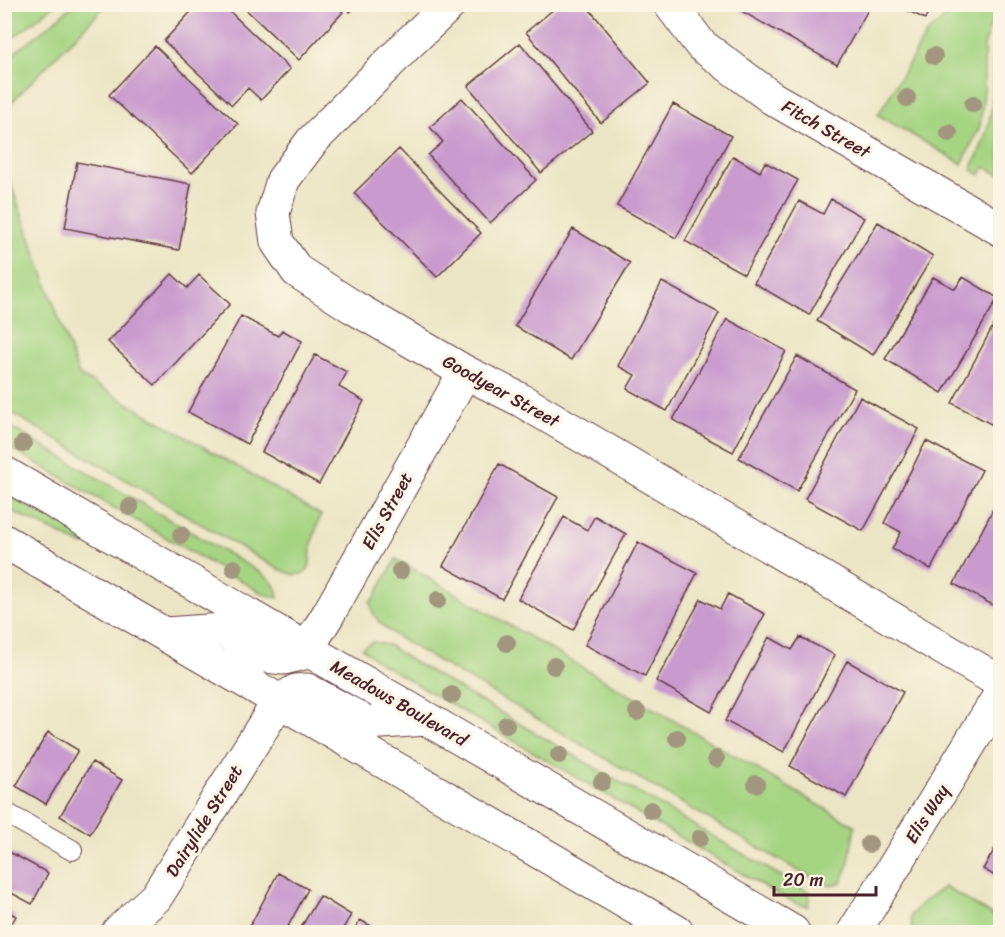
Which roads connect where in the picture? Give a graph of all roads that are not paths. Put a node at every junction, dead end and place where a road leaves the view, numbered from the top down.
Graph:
1 (450, 4) edge
2 (670, 4) edge
3 (1000, 229) edge
4 (465, 372) junction
5 (4, 473) edge
6 (4, 541) edge
7 (165, 634) junction
8 (307, 649) junction
9 (1000, 682) edge
10 (1000, 695) edge
11 (279, 701) junction
12 (427, 719) junction
13 (4, 812) edge
14 (72, 850) dead end
15 (118, 933) edge
16 (677, 933) edge
17 (793, 933) edge
18 (854, 933) edge

1 - 4 street, Goodyear Street
2 - 3 street, Fitch Street
4 - 8 street, Elis Street
4 - 9 street, Goodyear Street
5 - 8 street, Meadows Boulevard
6 - 7 street
7 - 8 street
7 - 11 street
8 - 12 street, Meadows Boulevard
10 - 18 street, Elis Way
11 - 12 street
11 - 15 street, Dairylide Street
11 - 16 street
12 - 17 street, Meadows Boulevard
13 - 14 lane

